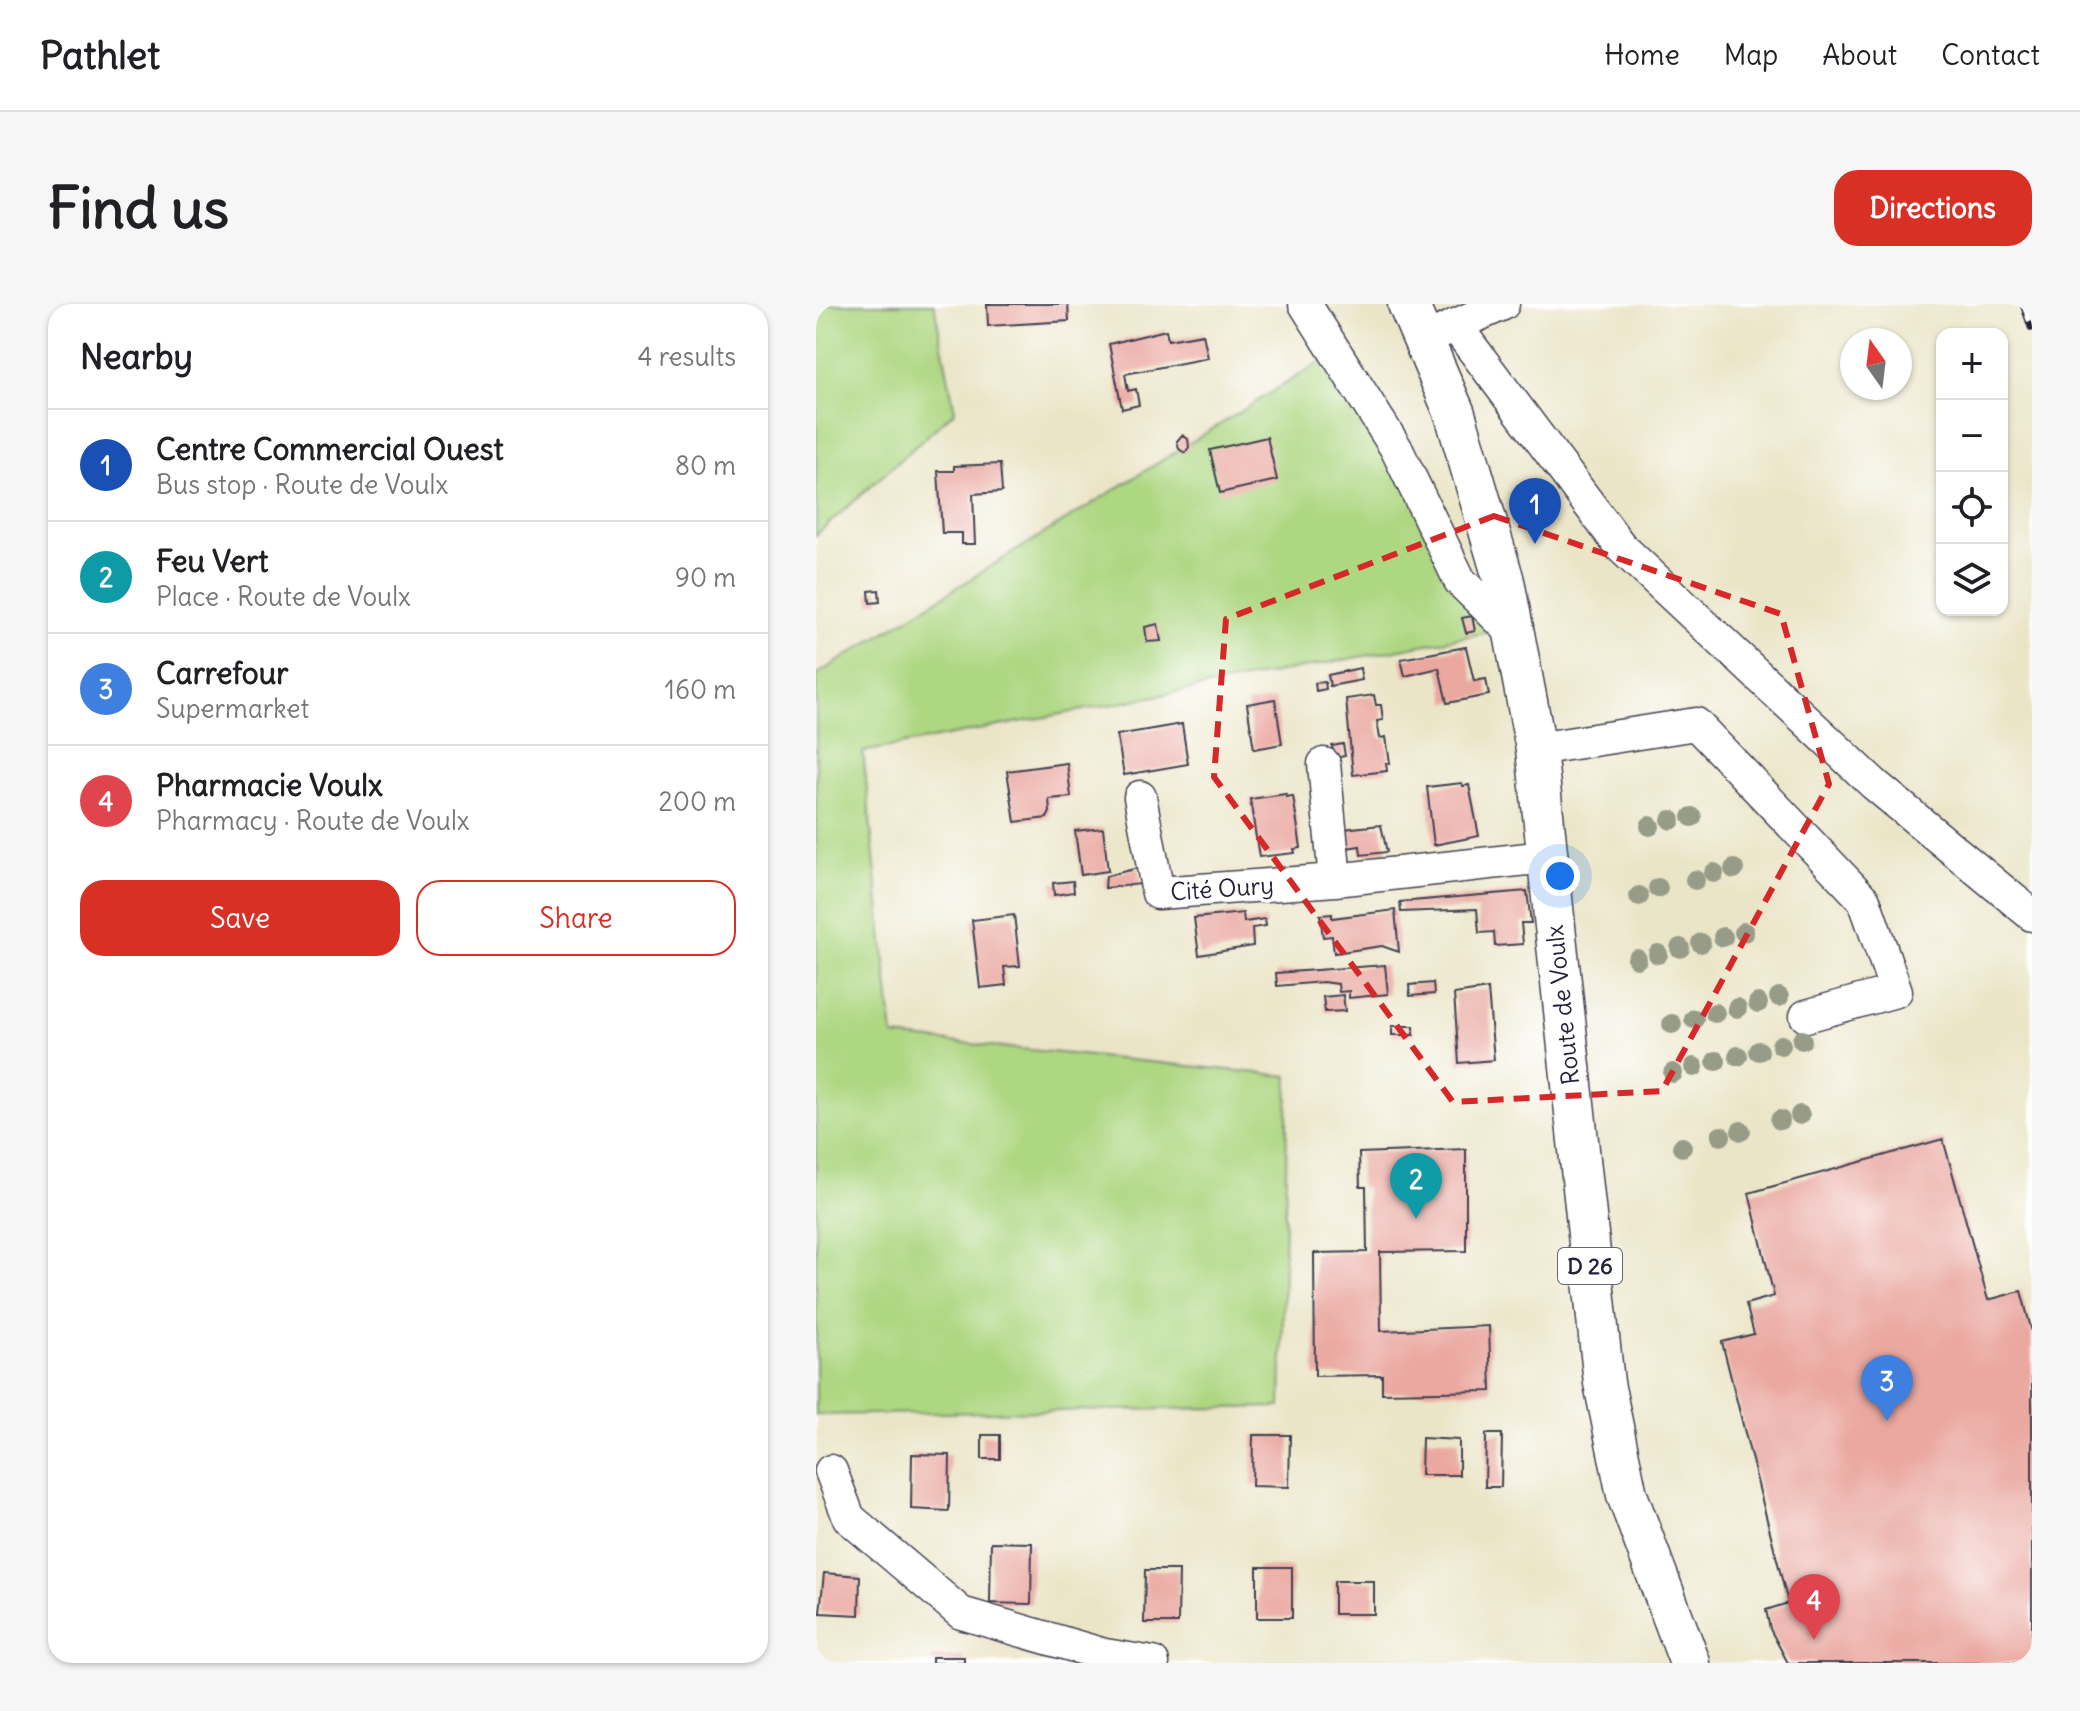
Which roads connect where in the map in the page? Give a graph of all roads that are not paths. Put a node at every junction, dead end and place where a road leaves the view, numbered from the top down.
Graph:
1 (1305, 304) edge
2 (1408, 304) edge
3 (1503, 304) edge
4 (1440, 332) junction
5 (1514, 634) junction
6 (1536, 749) junction
7 (1324, 764) dead end
8 (1140, 797) dead end
9 (1546, 857) junction
10 (1335, 880) junction
11 (2032, 915) edge
12 (1806, 1016) dead end
13 (831, 1471) dead end
14 (1153, 1663) edge
15 (1667, 1663) edge
16 (1676, 1663) edge
17 (1690, 1663) edge

1 - 5 street
2 - 4 main road, Route de Voulx / D 26
3 - 4 street
4 - 5 main road, Route de Voulx / D 26
4 - 11 street
5 - 6 main road, Route de Voulx / D 26
6 - 9 main road, Route de Voulx / D 26
6 - 12 street
7 - 10 street
8 - 10 street, Cité Oury
9 - 10 street, Cité Oury
9 - 17 main road, Route de Voulx / D 26
13 - 14 street
15 - 16 street

